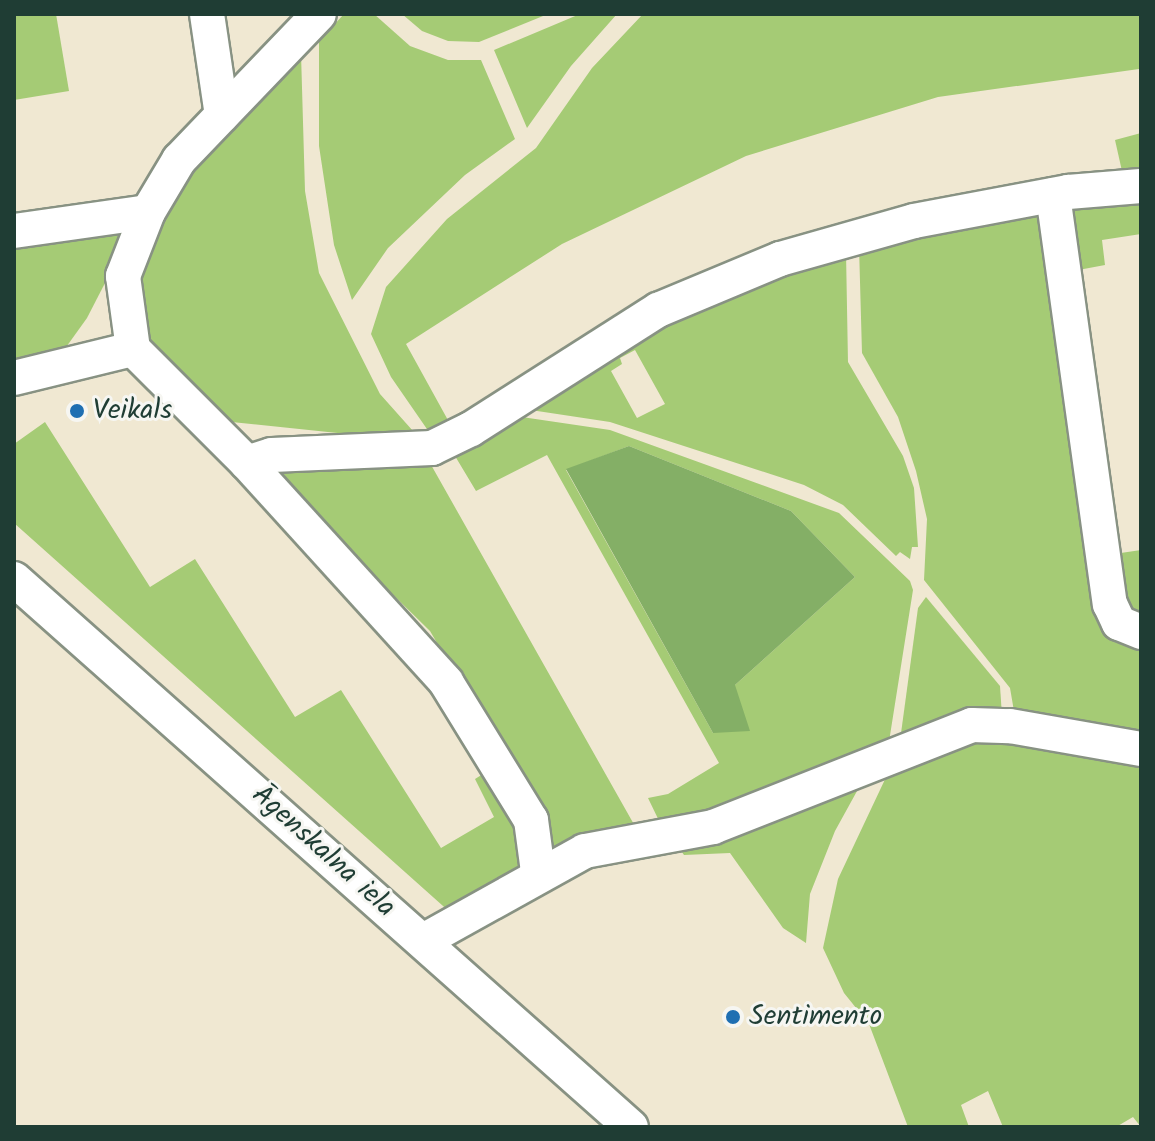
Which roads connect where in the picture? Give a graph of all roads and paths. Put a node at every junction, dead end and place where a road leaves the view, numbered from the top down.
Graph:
1 (207, 14) edge
2 (319, 14) edge
3 (222, 115) junction
4 (1141, 186) edge
5 (1053, 195) junction
6 (148, 212) junction
7 (14, 231) edge
8 (133, 349) junction
9 (14, 378) edge
10 (247, 463) junction
11 (14, 579) edge
12 (1141, 632) edge
13 (1141, 749) edge
14 (538, 872) junction
15 (423, 941) junction
16 (631, 1127) edge

1 - 3 street
2 - 3 street
3 - 6 street
4 - 5 street
5 - 10 street
5 - 12 street
6 - 7 street
6 - 8 street
8 - 9 street
8 - 10 street
10 - 14 street
11 - 15 street, Āgenskalna iela
13 - 14 street
14 - 15 street
15 - 16 street, Āgenskalna iela

